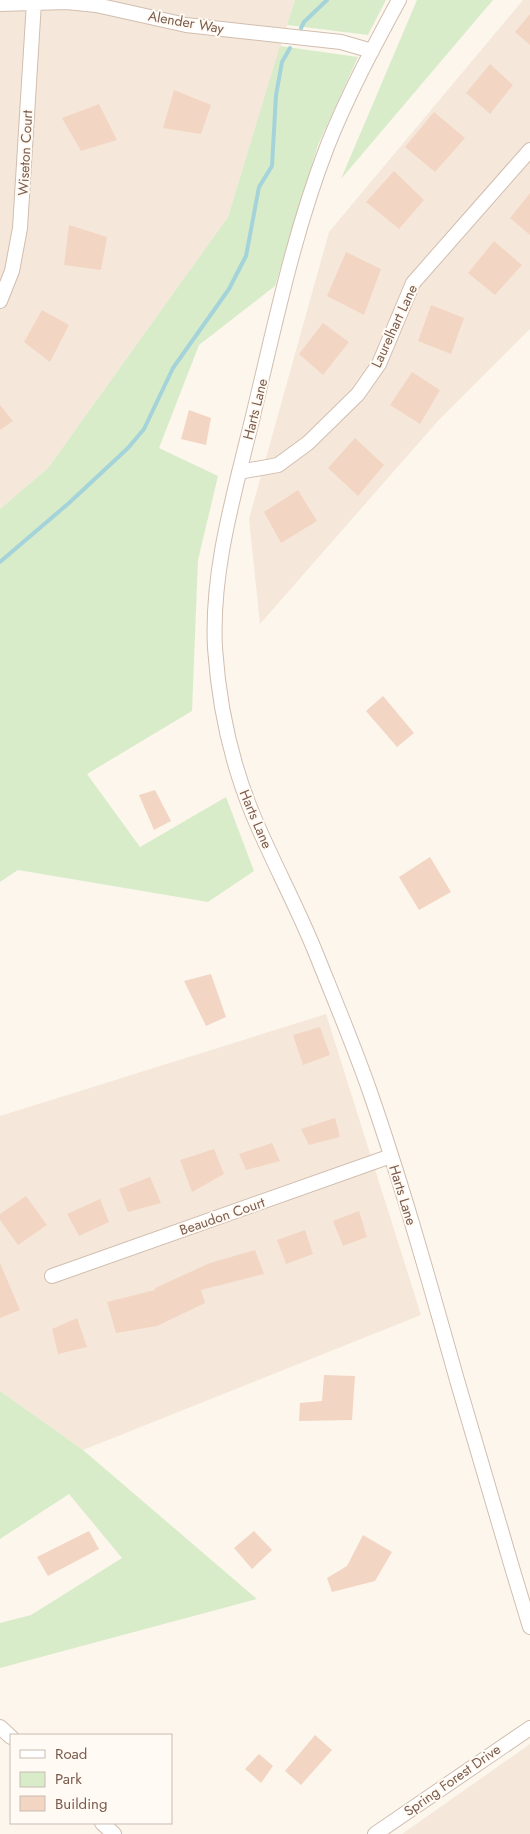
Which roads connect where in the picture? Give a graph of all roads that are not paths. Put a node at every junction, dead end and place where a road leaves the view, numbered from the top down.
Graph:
1 (399, 0) edge
2 (34, 2) junction
3 (0, 4) edge
4 (372, 51) junction
5 (530, 150) edge
6 (0, 301) edge
7 (239, 472) junction
8 (391, 1156) junction
9 (52, 1276) dead end
10 (530, 1627) edge
11 (0, 1727) edge
12 (530, 1728) edge
13 (10, 1736) edge
14 (103, 1824) edge
15 (114, 1834) edge
16 (375, 1834) edge

1 - 4 street, Harts Lane
2 - 3 street, Alender Way
2 - 4 street, Alender Way
2 - 6 street, Wiseton Court
4 - 7 street, Harts Lane
5 - 7 street, Laurelhart Lane
7 - 8 street, Harts Lane
8 - 9 street, Beaudon Court
8 - 10 street, Harts Lane
11 - 13 street
12 - 16 street, Spring Forest Drive
14 - 15 street

